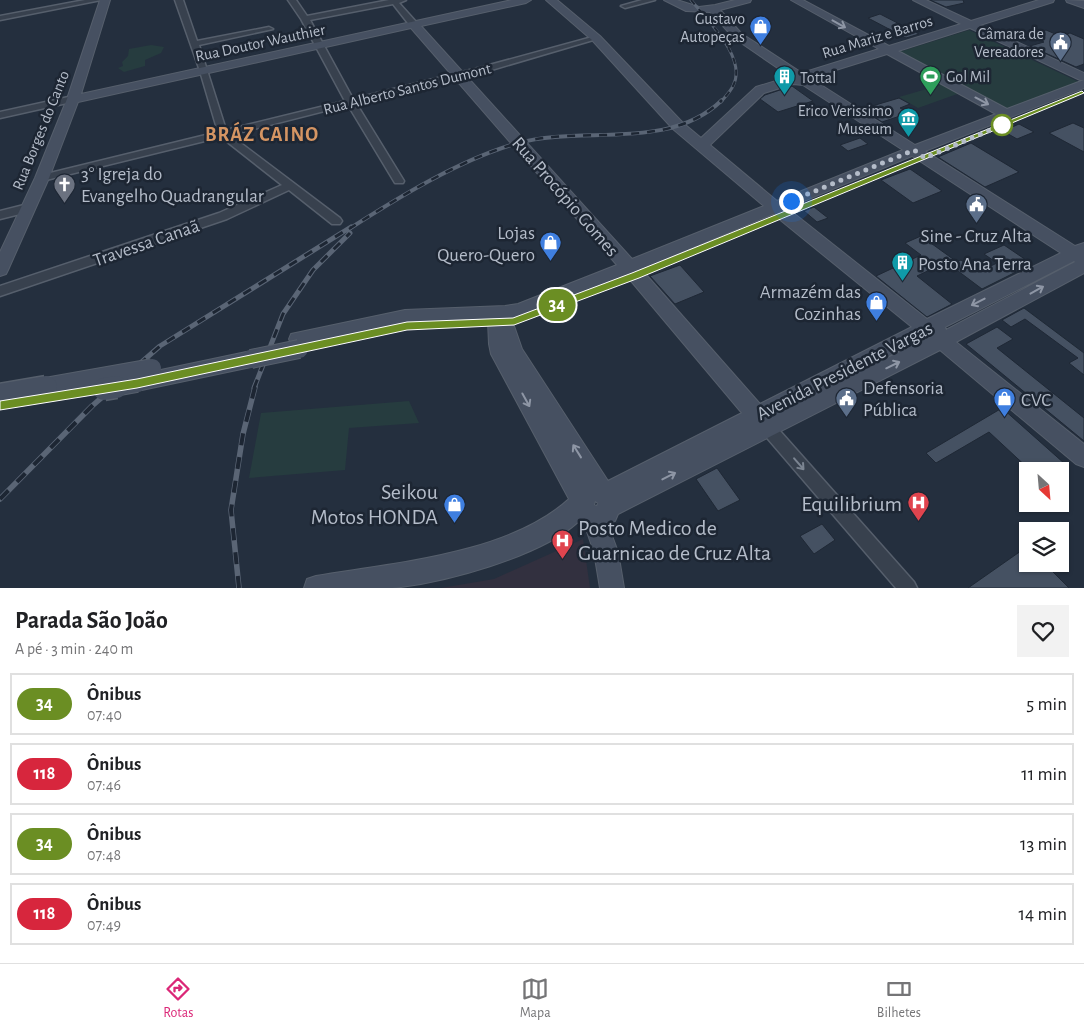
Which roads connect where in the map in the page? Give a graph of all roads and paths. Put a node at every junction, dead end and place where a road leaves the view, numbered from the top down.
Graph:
1 (97, 0) edge
2 (105, 0) edge
3 (179, 0) edge
4 (292, 0) edge
5 (397, 0) edge
6 (526, 0) edge
7 (551, 0) edge
8 (651, 0) edge
9 (669, 0) edge
10 (681, 0) edge
11 (746, 0) edge
12 (796, 0) edge
13 (918, 0) edge
14 (1049, 0) edge
15 (1071, 0) edge
16 (1084, 5) edge
17 (625, 6) dead end
18 (691, 9) junction
19 (714, 11) junction
20 (0, 18) edge
21 (305, 19) junction
22 (971, 24) junction
23 (414, 25) junction
24 (270, 29) dead end
25 (596, 38) junction
26 (194, 44) junction
27 (319, 46) junction
28 (886, 50) junction
29 (204, 71) junction
30 (459, 75) junction
31 (1084, 76) edge
32 (797, 79) junction
33 (1084, 84) edge
34 (1084, 93) edge
35 (73, 99) junction
36 (350, 102) junction
37 (0, 115) edge
38 (1008, 115) junction
39 (223, 134) junction
40 (701, 146) junction
41 (915, 156) junction
42 (42, 178) junction
43 (399, 181) dead end
44 (289, 186) junction
45 (28, 208) junction
46 (779, 211) junction
47 (0, 215) edge
48 (336, 221) dead end
49 (1079, 261) edge
50 (0, 270) edge
51 (633, 271) junction
52 (0, 291) edge
53 (501, 318) junction
54 (926, 328) junction
55 (942, 341) junction
56 (253, 353) junction
57 (0, 394) edge
58 (0, 406) edge
59 (762, 421) junction
60 (1084, 457) edge
61 (597, 505) junction
62 (316, 588) edge
63 (612, 588) edge
64 (908, 588) edge

1 - 20 street
2 - 35 main road, Rua Borges do Canto
3 - 26 street
4 - 21 street
5 - 21 street
5 - 23 street, Rua Procópio Gomes
6 - 23 main road, Rua Doutor Wauthier
7 - 25 main road
8 - 17 street
9 - 18 main road
10 - 18 main road
11 - 19 main road
12 -> 28 main road
13 - 22 main road
14 - 22 main road, Rua Mariz e Barros
15 - 16 main road
18 - 19 main road
19 - 32 main road
21 - 27 street
22 - 28 main road, Rua Mariz e Barros
22 - 31 main road
23 - 27 main road, Rua Doutor Wauthier
23 - 30 main road, Rua Procópio Gomes
24 - 26 street
25 - 30 street, Rua Alberto Santos Dumont
25 - 40 main road
26 - 29 street
27 - 29 main road, Rua Doutor Wauthier
27 - 36 street
28 - 32 main road, Rua Mariz e Barros
28 -> 38 main road
29 - 35 main road, Rua Doutor Wauthier
29 - 39 street
30 - 36 street, Rua Alberto Santos Dumont
30 - 51 main road, Rua Procópio Gomes
32 - 40 main road, Rua Mariz e Barros
32 - 41 main road
33 - 38 main road
34 - 41 main road
35 - 37 street, Rua Doutor Wauthier
35 - 42 main road, Rua Borges do Canto
36 - 39 street, Rua Alberto Santos Dumont
36 - 43 street
38 - 41 main road
39 - 42 street, Rua Alberto Santos Dumont
39 - 44 street
40 - 46 main road
41 - 46 main road
41 - 49 main road
42 - 45 main road, Rua Borges do Canto
44 - 48 street
44 - 52 street, Travessa Canaã
45 - 47 street
45 - 50 main road, Rua Borges do Canto
46 - 51 main road
46 - 54 main road
49 -> 54 main road, Avenida Presidente Vargas
55 -> 49 main road, Avenida Presidente Vargas
51 - 53 main road
51 - 59 main road, Rua Procópio Gomes
53 - 56 main road, bridge
53 - 61 main road
54 - 55 main road
54 - 59 main road, Avenida Presidente Vargas
59 -> 55 main road, Avenida Presidente Vargas
55 - 60 main road
56 - 57 main road, bridge
56 - 58 main road, bridge
59 - 61 main road, Avenida Presidente Vargas
59 -> 64 street, Rua Procópio Gomes
61 - 62 main road, Avenida Presidente Vargas
61 - 63 main road

